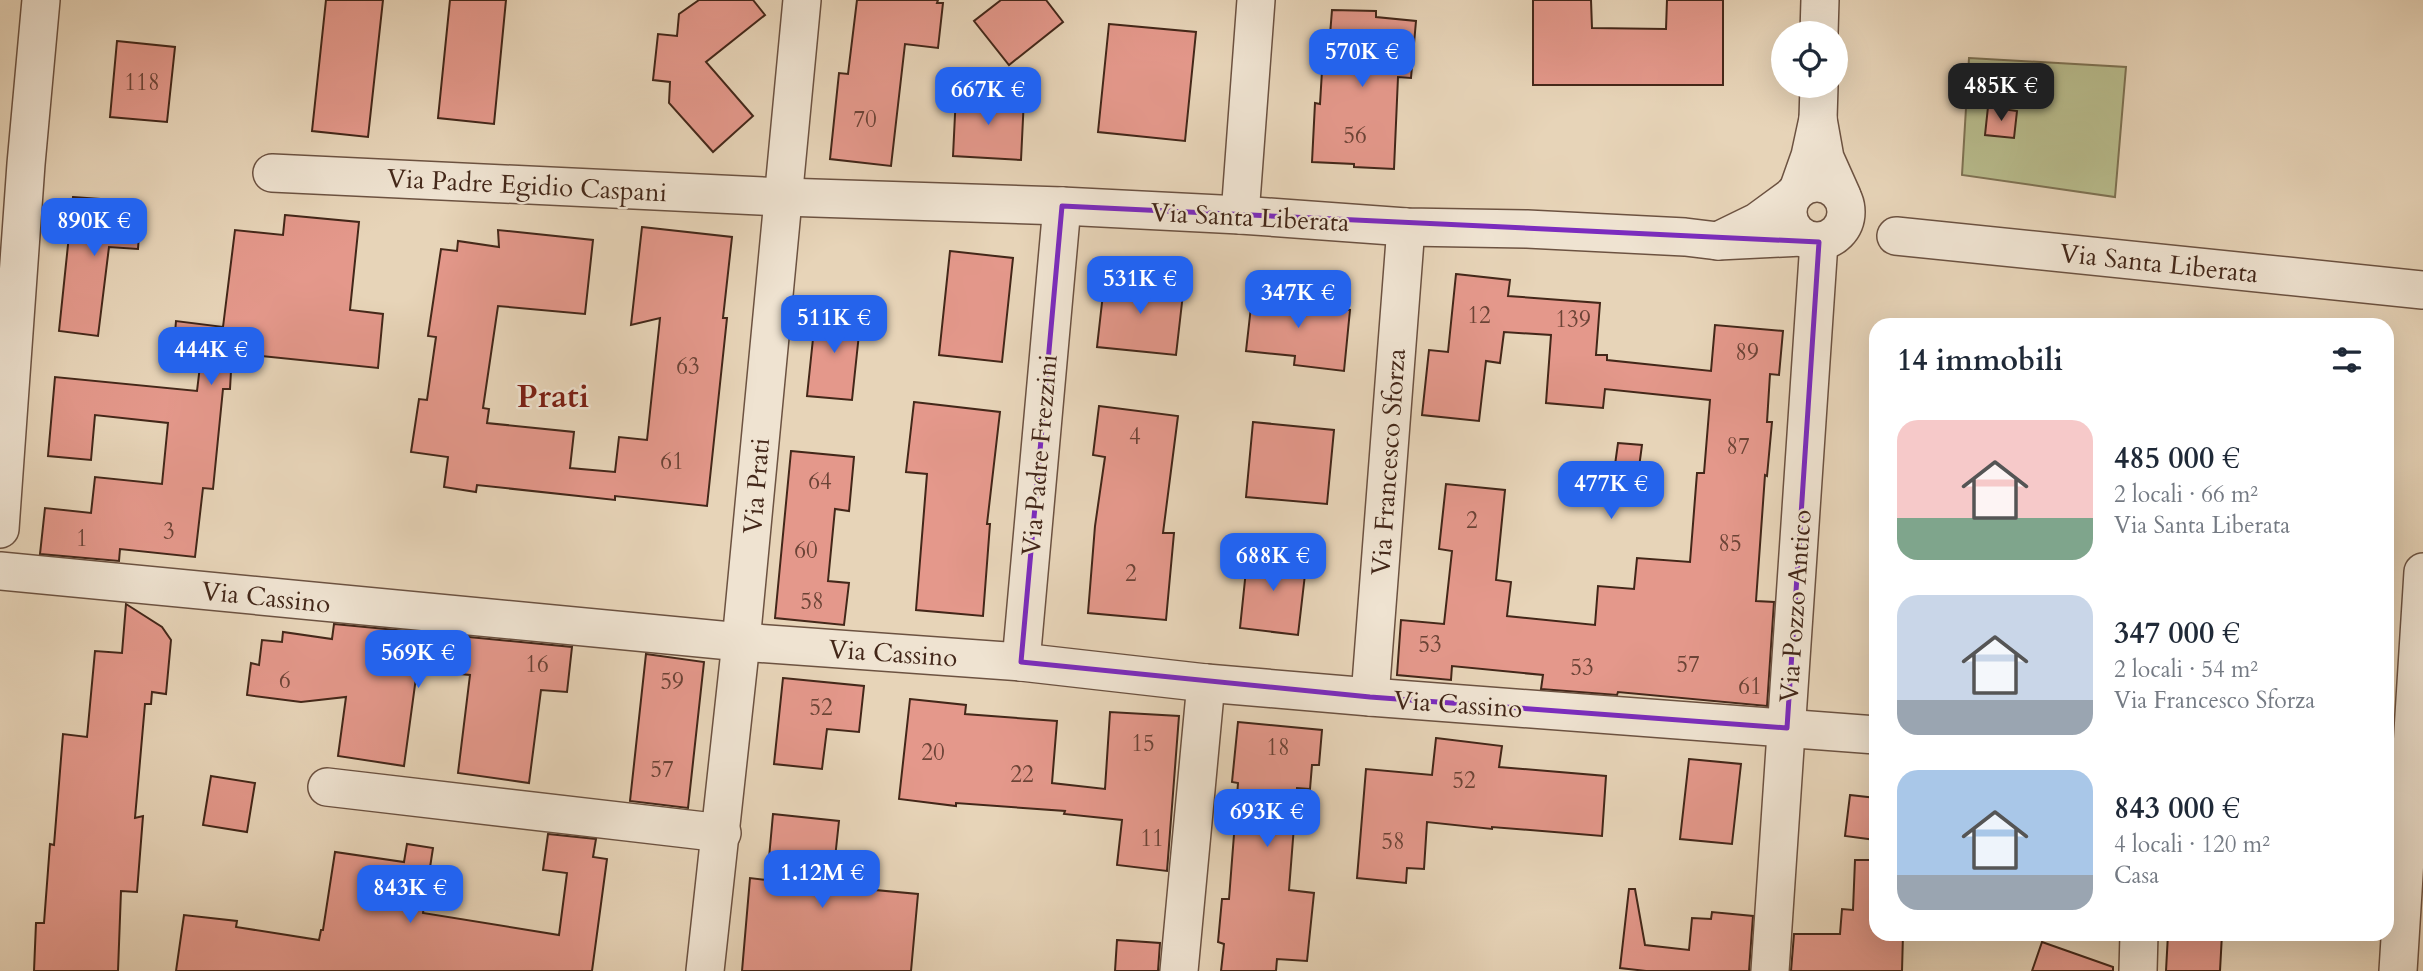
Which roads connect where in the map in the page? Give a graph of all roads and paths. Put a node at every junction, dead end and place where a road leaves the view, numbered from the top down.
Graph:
1 (41, 0) edge
2 (802, 0) edge
3 (1256, 0) edge
4 (1820, 0) edge
5 (1819, 21) edge
6 (1819, 102) edge
7 (13, 163) edge
8 (272, 173) dead end
9 (1795, 194) junction
10 (783, 197) junction
11 (1843, 199) junction
12 (1062, 206) junction
13 (1240, 215) junction
14 (1406, 227) junction
15 (1896, 236) junction
16 (1818, 239) junction
17 (1718, 241) junction
18 (2423, 290) edge
19 (0, 529) edge
20 (0, 571) edge
21 (2423, 572) edge
22 (741, 642) junction
23 (1021, 662) junction
24 (1206, 683) junction
25 (1370, 697) junction
26 (1787, 728) junction
27 (1869, 734) edge
28 (2407, 779) edge
29 (327, 787) dead end
30 (722, 833) junction
31 (2140, 941) edge
32 (705, 971) edge
33 (1180, 971) edge
34 (1770, 971) edge
35 (2138, 971) edge
36 (2398, 971) edge

1 - 7 street
2 - 10 street, Via Prati
3 - 13 street
4 - 5 street
6 - 9 street
6 - 11 street
7 - 19 street
8 - 10 street, Via Padre Egidio Caspani
9 - 11 street
9 - 16 street
9 - 17 street
10 - 12 street, Via Santa Liberata
10 - 22 street, Via Prati
11 - 15 street, Via Santa Liberata
11 - 16 street
12 - 13 street, Via Santa Liberata
12 - 23 street, Via Padre Frezzini
13 - 14 street, Via Santa Liberata
14 - 17 street, Via Santa Liberata
14 - 25 street, Via Francesco Sforza
15 - 16 street, Via Santa Liberata
15 - 18 street, Via Santa Liberata
16 - 17 street, Via Santa Liberata
16 - 26 street, Via Pozzo Antico
20 - 22 street, Via Cassino
21 - 28 street
22 - 23 street, Via Cassino
22 - 30 street, Via Prati
23 - 24 street, Via Cassino
24 - 25 street, Via Cassino
24 - 33 street
25 - 26 street, Via Cassino
26 - 27 street, Via Cassino
26 - 34 street, Via Pozzo Antico
28 - 36 street
29 - 30 street
30 - 32 street, Via Prati
31 - 35 street

